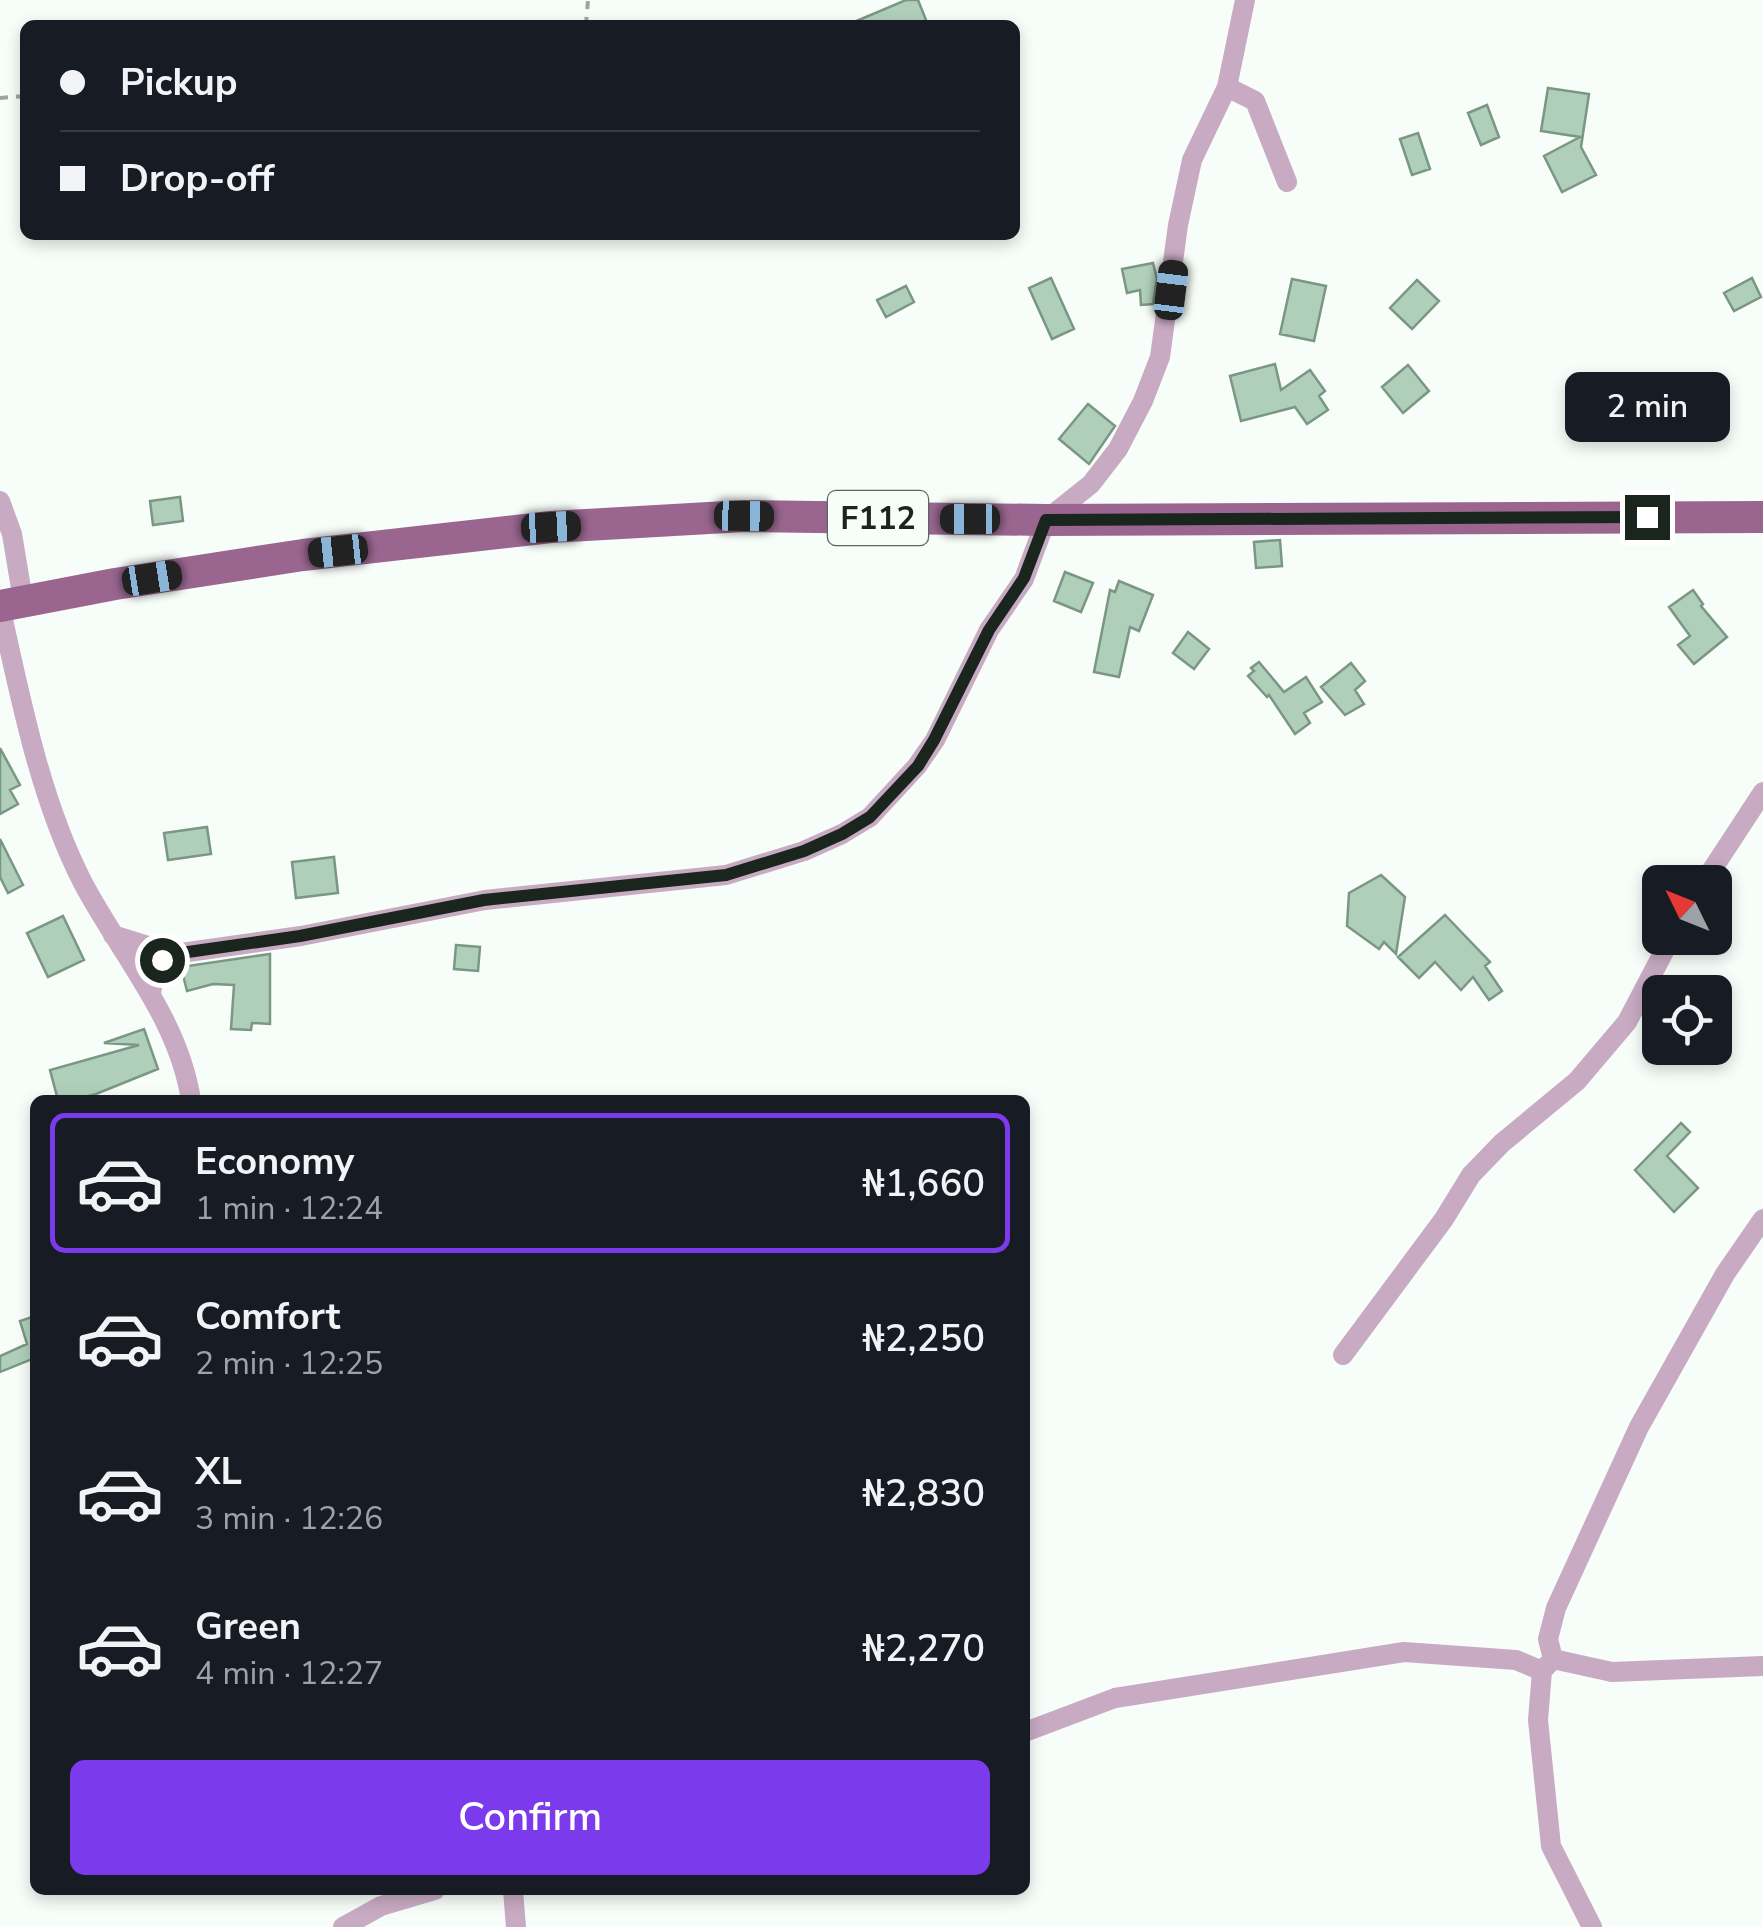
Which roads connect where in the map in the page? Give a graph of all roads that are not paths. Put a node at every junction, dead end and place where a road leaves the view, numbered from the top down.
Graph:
1 (1245, 0) edge
2 (1226, 87) junction
3 (1288, 182) dead end
4 (1091, 484) junction
5 (0, 501) edge
6 (1763, 517) edge
7 (1104, 518) junction
8 (1046, 520) junction
9 (8, 604) edge
10 (1763, 792) edge
11 (1715, 865) edge
12 (113, 935) junction
13 (174, 954) junction
14 (1663, 955) edge
15 (151, 994) junction
16 (189, 1095) edge
17 (1763, 1219) edge
18 (1343, 1354) dead end
19 (1548, 1665) junction
20 (1763, 1666) edge
21 (1030, 1730) edge
22 (418, 1895) edge
23 (513, 1895) edge
24 (342, 1927) edge
25 (516, 1927) edge
26 (1592, 1927) edge

1 - 2 street
2 - 3 street
2 - 4 street
4 - 7 street
4 - 8 street
5 - 9 street
6 - 7 main road, F112
7 - 8 main road, F112
8 - 9 main road, F112
8 - 13 street
9 - 12 street
10 - 11 street
12 - 13 street
12 - 15 street
13 - 15 street
14 - 18 street
15 - 16 street
17 - 19 street
19 - 20 street
19 - 21 street
19 - 26 street
22 - 24 street
23 - 25 street

